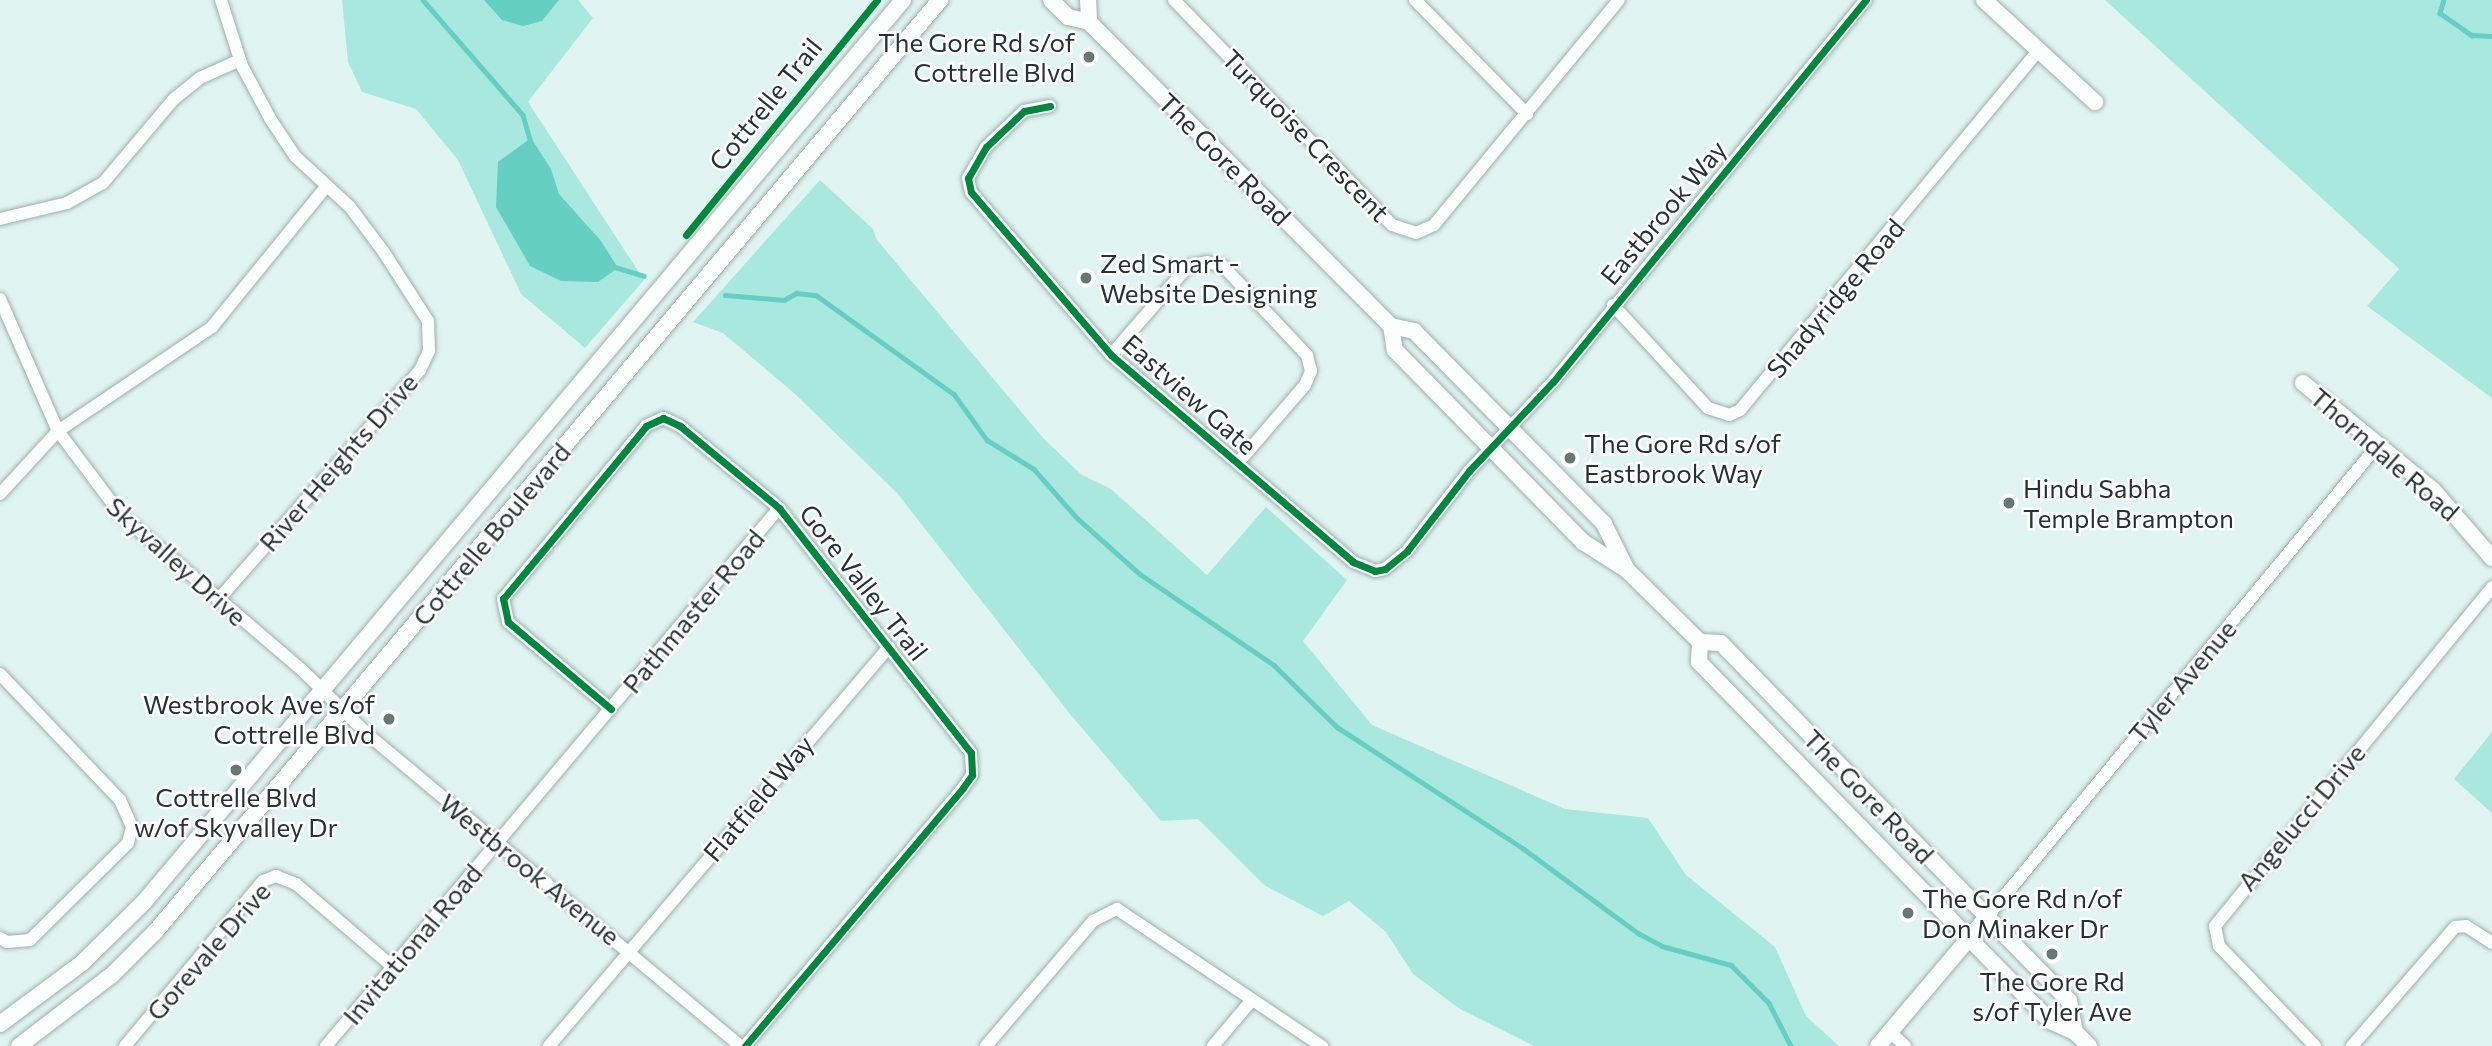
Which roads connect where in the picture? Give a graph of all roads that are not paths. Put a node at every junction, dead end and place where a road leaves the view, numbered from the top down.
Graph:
1 (221, 0) edge
2 (903, 0) edge
3 (940, 0) edge
4 (1051, 0) edge
5 (1088, 0) edge
6 (1174, 0) edge
7 (1415, 0) edge
8 (1619, 0) edge
9 (1866, 0) edge
10 (1984, 0) edge
11 (1089, 22) junction
12 (2039, 50) junction
13 (240, 60) junction
14 (2095, 102) dead end
15 (1049, 106) dead end
16 (1527, 114) junction
17 (325, 188) junction
18 (0, 219) edge
19 (0, 299) edge
20 (1612, 305) junction
21 (1391, 326) junction
22 (1111, 355) junction
23 (2303, 383) dead end
24 (1511, 428) junction
25 (58, 431) junction
26 (2378, 445) junction
27 (1491, 449) junction
28 (1238, 463) junction
29 (0, 494) edge
30 (779, 508) junction
31 (2492, 558) edge
32 (1627, 570) junction
33 (2492, 587) edge
34 (218, 600) junction
35 (1700, 642) junction
36 (889, 647) junction
37 (0, 674) edge
38 (323, 691) junction
39 (611, 709) junction
40 (343, 710) junction
41 (499, 842) junction
42 (1987, 917) junction
43 (1968, 937) junction
44 (0, 938) edge
45 (2492, 943) edge
46 (630, 951) junction
47 (393, 967) junction
48 (1252, 1000) junction
49 (0, 1024) edge
50 (1889, 1031) junction
51 (2075, 1032) junction
52 (19, 1046) edge
53 (125, 1046) edge
54 (326, 1046) edge
55 (549, 1046) edge
56 (743, 1046) edge
57 (986, 1046) edge
58 (1213, 1046) edge
59 (1322, 1046) edge
60 (1878, 1046) edge
61 (1905, 1046) edge
62 (2089, 1046) edge
63 (2315, 1046) edge
64 (2352, 1046) edge

1 - 13 street, River Heights Drive
2 - 38 main road, Cottrelle Boulevard
3 - 40 main road, Cottrelle Boulevard
4 - 11 main road, The Gore Road
5 - 11 main road
6 - 16 street, Turquoise Crescent
7 - 16 street
8 - 16 street
9 - 20 street, Eastbrook Way
10 - 12 main road
11 - 21 main road, The Gore Road
12 - 14 main road
12 - 20 street, Shadyridge Road
13 - 17 street, River Heights Drive
13 - 18 street
15 - 22 street, Eastview Gate
17 - 25 street
17 - 34 street, River Heights Drive
19 - 25 street, Skyvalley Drive
20 - 24 street, Eastbrook Way
21 - 24 main road, The Gore Road
21 - 27 main road, The Gore Road
22 - 28 street, Eastview Gate
22 - 28 street
23 - 26 main road, Thorndale Road
24 - 27 street, Eastbrook Way
24 - 32 main road, The Gore Road
25 - 29 street
25 - 34 street, Skyvalley Drive
26 - 31 main road, Thorndale Road
26 - 42 street, Tyler Avenue
27 - 28 street, Eastview Gate
27 - 32 main road, The Gore Road
30 - 36 street, Gore Valley Trail
30 - 39 street, Pathmaster Road
30 - 39 street, Gore Valley Trail
32 - 35 main road, The Gore Road
33 - 63 street, Angelucci Drive
34 - 38 street, Skyvalley Drive
35 - 42 main road, The Gore Road
35 - 43 main road, The Gore Road
36 - 46 street, Flatfield Way
36 - 56 street, Gore Valley Trail
37 - 44 street
38 - 40 street, Westbrook Avenue
38 - 49 main road, Cottrelle Boulevard
39 - 41 street, Pathmaster Road
40 - 41 street, Westbrook Avenue
40 - 52 main road, Cottrelle Boulevard
41 - 46 street, Westbrook Avenue
41 - 47 street, Invitational Road
42 - 43 main road
42 - 51 main road, The Gore Road
43 - 50 main road
43 - 51 main road, The Gore Road
45 - 64 street
46 - 55 street, Flatfield Way
46 - 56 street, Westbrook Avenue
47 - 53 street, Gorevale Drive
47 - 54 street, Invitational Road
48 - 57 street
48 - 58 street
48 - 59 street
50 - 60 main road
50 - 61 street
51 - 62 main road, The Gore Road

